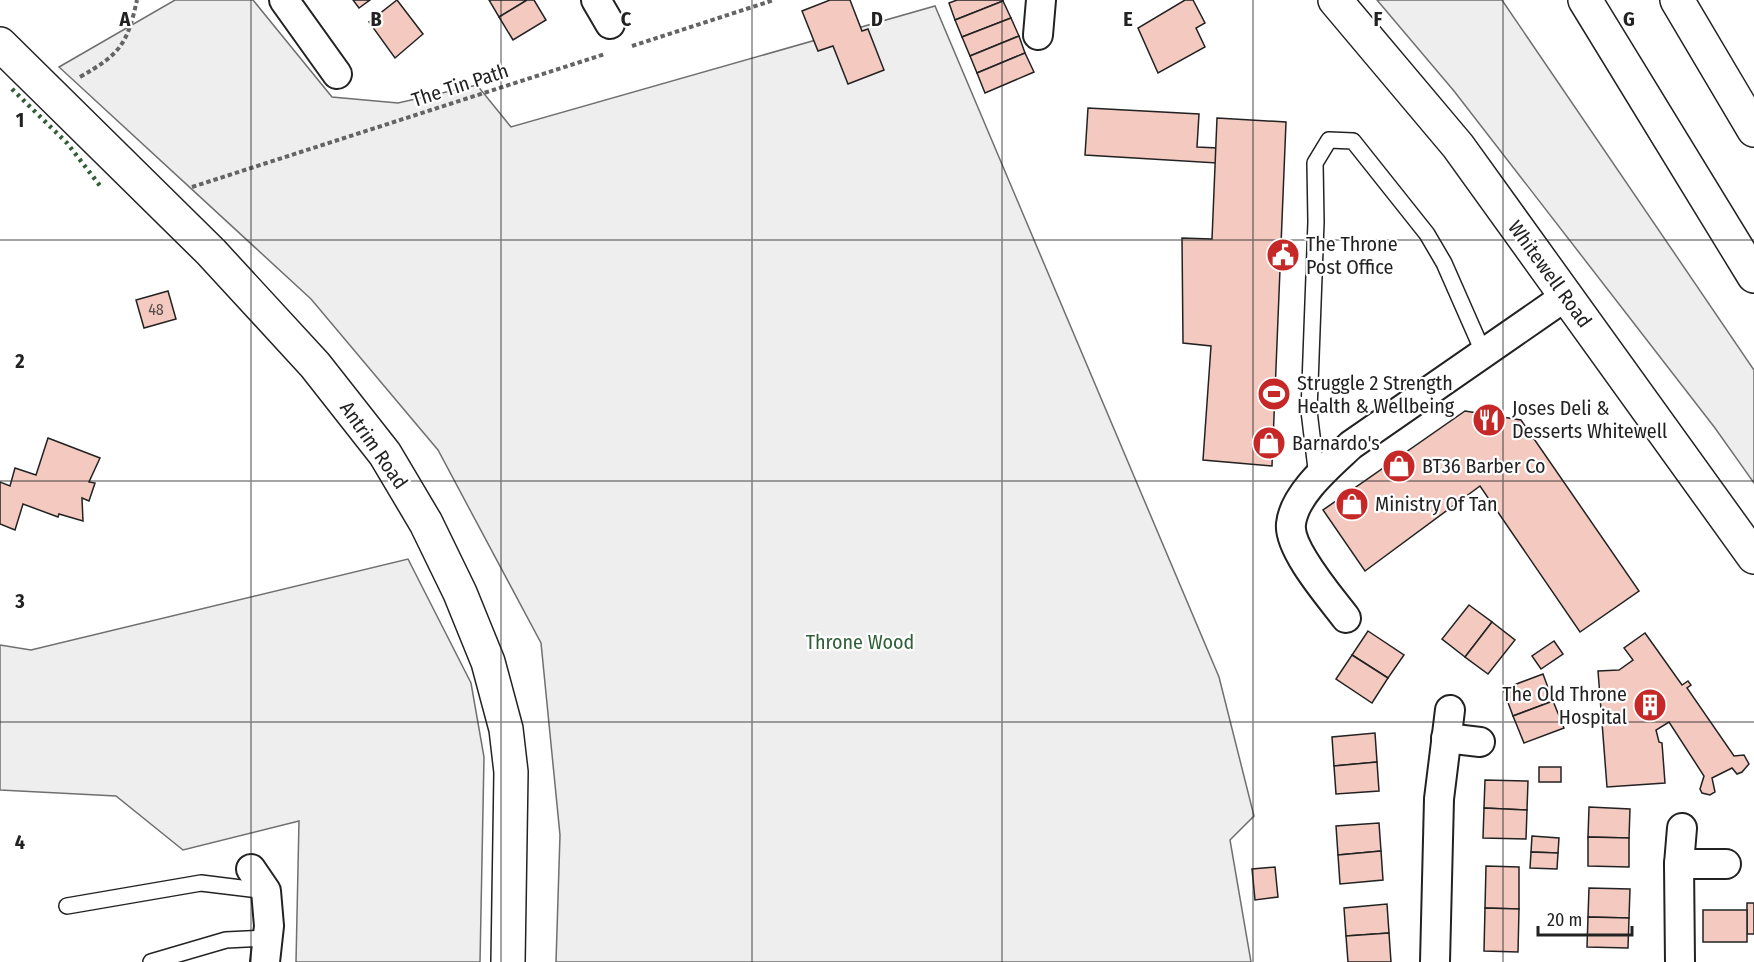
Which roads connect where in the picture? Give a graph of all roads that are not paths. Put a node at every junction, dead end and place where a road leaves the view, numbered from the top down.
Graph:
1 (284, 0) edge
2 (1041, 0) edge
3 (1335, 0) edge
4 (1585, 0) edge
5 (1677, 0) edge
6 (1038, 34) dead end
7 (0, 44) edge
8 (337, 74) dead end
9 (1754, 130) edge
10 (1754, 276) edge
11 (1566, 296) junction
12 (1484, 354) junction
13 (1317, 477) junction
14 (1754, 557) edge
15 (1346, 618) dead end
16 (1450, 710) dead end
17 (1446, 738) junction
18 (1480, 742) dead end
19 (1682, 828) dead end
20 (1679, 864) junction
21 (1726, 864) dead end
22 (259, 880) joint
23 (66, 906) dead end
24 (267, 950) edge
25 (151, 962) edge
26 (508, 962) edge
27 (1436, 962) edge
28 (1680, 962) edge

1 - 8 street
2 - 6 street
3 - 11 main road, Whitewell Road
4 - 10 main road
5 - 9 main road
7 - 26 main road, Antrim Road
11 - 12 street
11 - 14 main road, Whitewell Road
12 - 13 street
12 - 13 lane
13 - 15 street
16 - 17 street
17 - 18 street
17 - 27 street
19 - 20 street
20 - 21 street
20 - 28 street
22 - 23 lane
22 - 24 street
24 - 25 lane

